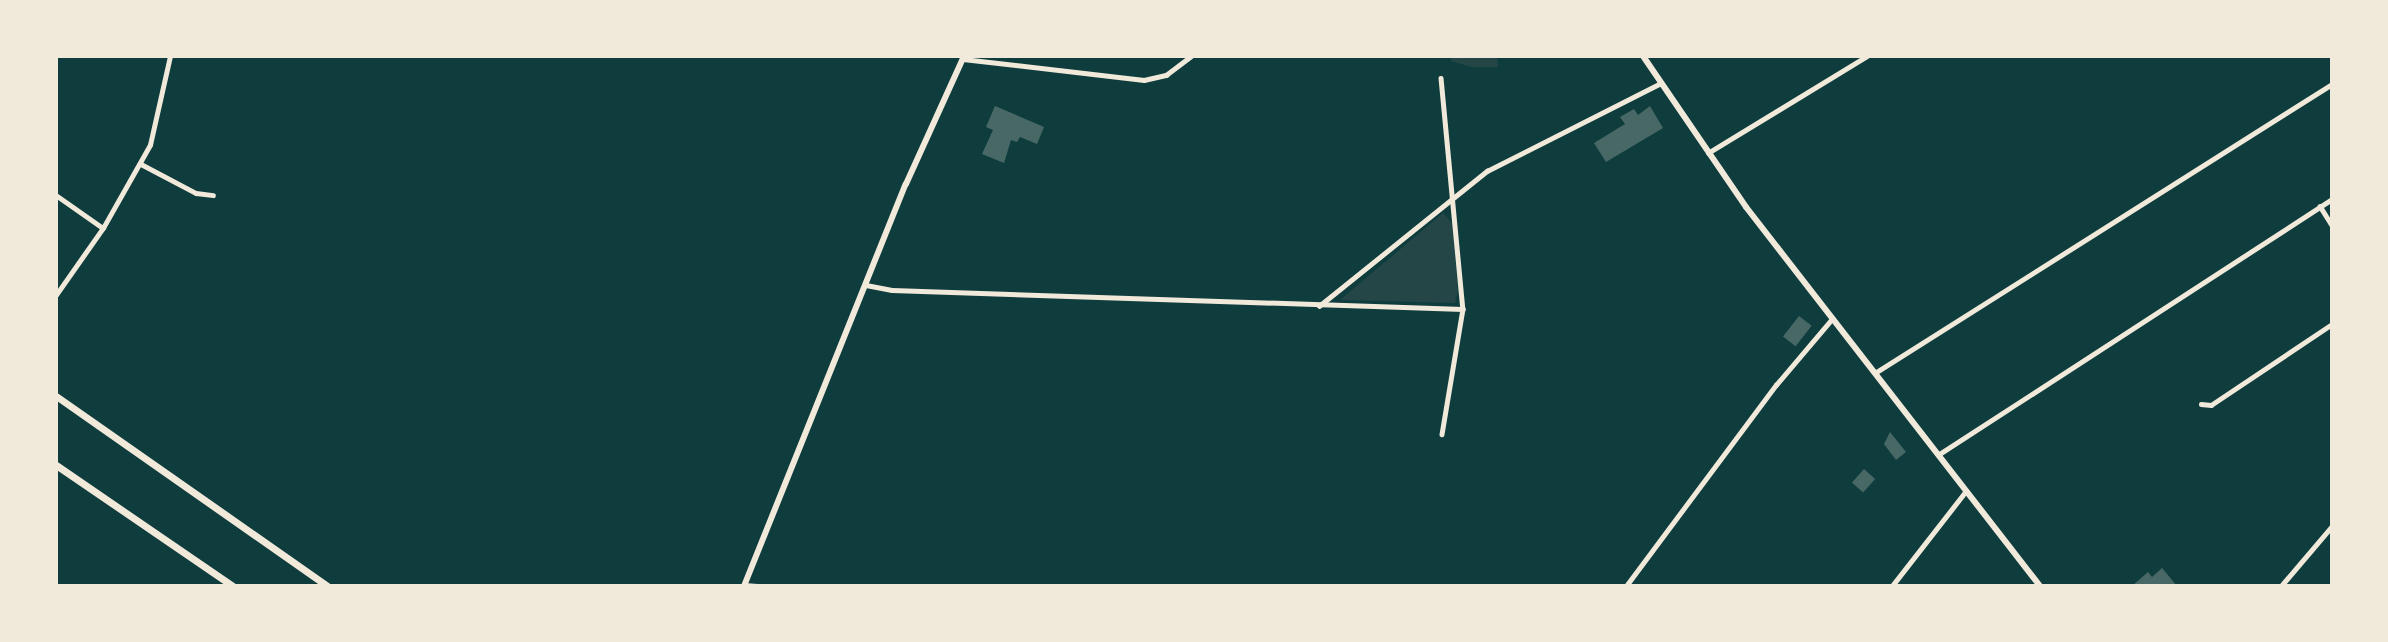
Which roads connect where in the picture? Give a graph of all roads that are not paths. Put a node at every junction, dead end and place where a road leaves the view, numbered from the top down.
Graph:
1 (170, 56) edge
2 (504, 56) edge
3 (526, 56) edge
4 (1191, 56) edge
5 (1643, 56) edge
6 (1867, 56) edge
7 (964, 58) edge
8 (1441, 78) dead end
9 (1661, 83) junction
10 (2332, 84) edge
11 (1707, 153) junction
12 (141, 164) junction
13 (56, 195) edge
14 (214, 195) dead end
15 (1454, 199) junction
16 (2332, 199) edge
17 (2320, 206) junction
18 (2332, 225) edge
19 (103, 228) junction
20 (865, 285) junction
21 (56, 295) edge
22 (1318, 306) junction
23 (1463, 309) junction
24 (1832, 319) junction
25 (2332, 324) edge
26 (1875, 374) junction
27 (56, 396) edge
28 (2201, 404) dead end
29 (1443, 434) dead end
30 (1938, 455) junction
31 (56, 465) edge
32 (1966, 491) junction
33 (2332, 526) edge
34 (744, 585) edge
35 (233, 586) edge
36 (327, 586) edge
37 (757, 586) edge
38 (1626, 586) edge
39 (1892, 586) edge
40 (2040, 586) edge
41 (2281, 586) edge

1 - 12 street
2 - 3 street
4 - 7 street
5 - 9 main road
6 - 11 street
7 - 20 main road
8 - 15 street
9 - 11 main road
9 - 15 street
10 - 26 street
11 - 24 main road
12 - 14 street
12 - 19 street
13 - 19 street
15 - 22 street
15 - 23 street
16 - 17 street
17 - 18 street
17 - 30 street
19 - 21 street
20 - 22 street
20 - 34 main road
22 - 23 street
23 - 29 street
24 - 26 main road
24 - 38 street
25 - 28 street
26 - 30 main road
27 - 36 highway
30 - 32 main road
31 - 35 highway
32 - 39 street
32 - 40 main road
33 - 41 street
34 - 37 street

